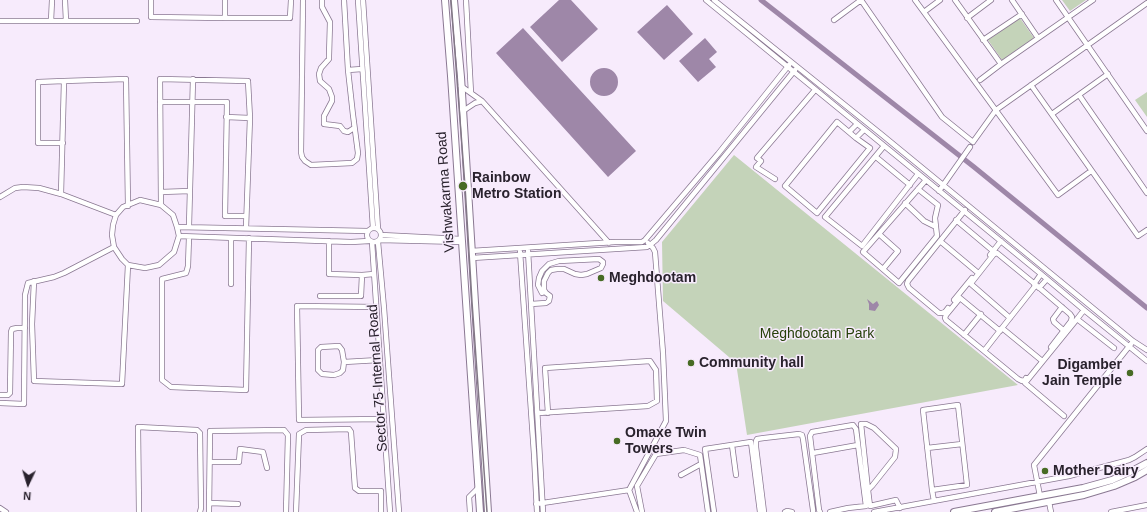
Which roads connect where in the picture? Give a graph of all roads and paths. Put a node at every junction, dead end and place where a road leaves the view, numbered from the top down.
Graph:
1 (52, 0) edge
2 (65, 0) edge
3 (151, 0) edge
4 (225, 0) edge
5 (291, 0) edge
6 (303, 0) edge
7 (322, 0) edge
8 (344, 0) edge
9 (358, 0) edge
10 (363, 0) edge
11 (445, 0) edge
12 (454, 0) edge
13 (466, 0) edge
14 (706, 0) edge
15 (714, 0) edge
16 (861, 0) edge
17 (915, 0) edge
18 (940, 0) edge
19 (954, 0) edge
20 (991, 0) edge
21 (1012, 0) edge
22 (1056, 0) edge
23 (1093, 0) edge
24 (1147, 3) edge
25 (924, 12) junction
26 (1022, 14) junction
27 (1068, 17) junction
28 (225, 18) junction
29 (967, 18) junction
30 (834, 20) dead end
31 (0, 21) edge
32 (51, 21) junction
33 (66, 21) junction
34 (137, 21) dead end
35 (1038, 38) junction
36 (983, 40) junction
37 (1087, 45) junction
38 (469, 60) junction
39 (459, 61) junction
40 (792, 63) junction
41 (1000, 64) junction
42 (788, 67) junction
43 (798, 67) junction
44 (362, 69) junction
45 (348, 70) junction
46 (794, 72) junction
47 (1108, 74) junction
48 (193, 79) junction
49 (980, 80) dead end
50 (64, 81) junction
51 (1031, 85) junction
52 (461, 86) junction
53 (815, 90) junction
54 (471, 93) junction
55 (1079, 95) junction
56 (482, 101) junction
57 (160, 102) junction
58 (192, 102) junction
59 (996, 110) junction
60 (463, 111) junction
61 (1052, 114) junction
62 (226, 117) junction
63 (250, 118) junction
64 (857, 124) junction
65 (354, 128) junction
66 (864, 130) junction
67 (1147, 131) edge
68 (849, 132) junction
69 (856, 138) junction
70 (63, 143) junction
71 (884, 146) junction
72 (970, 147) dead end
73 (876, 157) junction
74 (1091, 170) junction
75 (918, 174) junction
76 (775, 179) dead end
77 (926, 180) junction
78 (910, 185) junction
79 (943, 185) junction
80 (918, 189) junction
81 (190, 191) junction
82 (939, 191) junction
83 (161, 192) junction
84 (1147, 193) edge
85 (61, 194) junction
86 (0, 197) edge
87 (905, 203) junction
88 (161, 205) junction
89 (128, 206) junction
90 (968, 206) junction
91 (964, 211) junction
92 (116, 215) junction
93 (246, 216) junction
94 (956, 220) junction
95 (189, 226) junction
96 (177, 227) junction
97 (936, 227) junction
98 (246, 228) junction
99 (375, 228) junction
100 (280, 229) junction
101 (1147, 230) edge
102 (368, 231) junction
103 (879, 234) junction
104 (179, 236) junction
105 (189, 236) junction
106 (231, 238) junction
107 (250, 238) junction
108 (280, 239) junction
109 (380, 239) junction
110 (645, 240) junction
111 (329, 241) junction
112 (461, 241) junction
113 (940, 241) junction
114 (1001, 241) junction
115 (370, 242) junction
116 (609, 243) junction
117 (650, 245) junction
118 (114, 247) junction
119 (520, 248) junction
120 (528, 248) junction
121 (993, 251) junction
122 (529, 254) junction
123 (472, 255) junction
124 (521, 255) junction
125 (570, 261) junction
126 (128, 265) junction
127 (883, 269) junction
128 (570, 271) junction
129 (977, 272) junction
130 (374, 274) junction
131 (1041, 274) junction
132 (362, 275) junction
133 (1047, 278) junction
134 (34, 281) junction
135 (231, 284) dead end
136 (1036, 286) junction
137 (543, 293) junction
138 (531, 295) junction
139 (320, 296) dead end
140 (542, 303) junction
141 (532, 304) junction
142 (376, 307) junction
143 (1062, 307) junction
144 (1084, 310) junction
145 (981, 314) junction
146 (1010, 318) junction
147 (1077, 320) junction
148 (25, 328) junction
149 (1001, 329) junction
150 (1063, 330) junction
151 (964, 335) junction
152 (1134, 341) junction
153 (1129, 346) junction
154 (1114, 348) dead end
155 (1147, 350) edge
156 (984, 351) junction
157 (379, 360) junction
158 (528, 360) junction
159 (534, 360) junction
160 (1041, 360) junction
161 (1147, 361) edge
162 (344, 362) junction
163 (480, 381) junction
164 (471, 382) junction
165 (0, 395) edge
166 (481, 398) junction
167 (472, 400) junction
168 (0, 403) edge
169 (538, 413) junction
170 (548, 413) junction
171 (1064, 416) dead end
172 (383, 419) junction
173 (962, 444) junction
174 (732, 445) junction
175 (858, 445) junction
176 (928, 448) junction
177 (1147, 449) edge
178 (813, 453) junction
179 (210, 462) junction
180 (701, 464) junction
181 (1146, 466) edge
182 (267, 468) dead end
183 (680, 475) dead end
184 (736, 475) dead end
185 (1038, 481) junction
186 (478, 488) junction
187 (389, 490) junction
188 (629, 490) junction
189 (868, 490) junction
190 (932, 490) junction
191 (381, 491) junction
192 (1040, 496) junction
193 (934, 501) junction
194 (1049, 502) junction
195 (210, 503) junction
196 (543, 503) junction
197 (238, 504) dead end
198 (536, 504) junction
199 (1147, 505) edge
200 (0, 508) edge
201 (900, 508) junction
202 (849, 510) edge
203 (838, 511) edge
204 (6, 512) edge
205 (139, 512) edge
206 (200, 512) edge
207 (210, 512) edge
208 (286, 512) edge
209 (296, 512) edge
210 (381, 512) edge
211 (390, 512) edge
212 (400, 512) edge
213 (470, 512) edge
214 (480, 512) edge
215 (488, 512) edge
216 (537, 512) edge
217 (543, 512) edge
218 (637, 512) edge
219 (642, 512) edge
220 (708, 512) edge
221 (714, 512) edge
222 (760, 512) edge
223 (764, 512) edge
224 (785, 512) edge
225 (792, 512) edge
226 (813, 512) edge
227 (820, 512) edge
228 (830, 512) edge
229 (874, 512) edge
230 (954, 512) edge
231 (995, 512) edge
232 (1051, 512) edge
233 (1111, 512) edge

1 - 32 street
2 - 33 street
3 - 28 street
4 - 28 street
5 - 28 street
6 - 65 street
7 - 65 street
8 - 45 street
9 - 44 street
10 - 99 street
11 - 112 main road, Vishwakarma Road
12 - 39 main road, Vishwakarma Road
13 - 38 street
14 - 42 street
15 - 40 street
16 - 30 street
16 - 59 street
17 - 25 street
18 - 25 street
19 - 29 street
20 - 29 street
21 - 26 street
22 - 27 street
23 - 27 street
24 - 37 street
25 - 59 street
26 - 35 street
26 - 36 street
27 - 35 street
27 - 37 street
29 - 36 street
31 - 32 street
32 - 33 street
33 - 34 street
35 - 41 street
36 - 41 street
37 - 47 street
37 - 51 street
38 - 39 street
38 - 54 street
39 - 52 main road, Vishwakarma Road
40 - 42 street
40 - 43 street
41 - 49 street
42 - 46 street
42 - 110 street
43 - 46 street
43 - 79 street
44 - 45 street
44 - 99 street
45 - 65 street
46 - 53 street
46 - 117 street
47 - 55 street
47 - 67 street
48 - 57 street
48 - 58 street
48 - 63 street
50 - 70 street
50 - 70 street
50 - 89 street
51 - 59 street
51 - 61 street
52 - 54 street
52 - 60 main road, Vishwakarma Road
53 - 64 street
53 - 76 street
54 - 56 street
55 - 61 street
55 - 84 street
56 - 60 street
56 - 116 street
57 - 58 street
57 - 83 street
58 - 62 street
58 - 81 street
59 - 74 street
60 - 123 main road, Vishwakarma Road
61 - 74 street
62 - 63 street
62 - 93 street
63 - 93 street
64 - 66 street
64 - 68 street
66 - 69 street
66 - 71 street
68 - 69 street
68 - 69 street
70 - 85 street
71 - 73 street
71 - 75 street
72 - 79 street
73 - 78 street
73 - 78 street
74 - 101 street
75 - 77 street
75 - 78 street
77 - 80 street
77 - 82 street
79 - 82 street
79 - 90 street
80 - 87 street
80 - 97 street
81 - 83 street
81 - 95 street
82 - 91 street
83 - 88 street
85 - 86 street
85 - 92 street
87 - 97 street
87 - 103 street
88 - 89 street
88 - 96 street
89 - 92 street
90 - 91 street
90 - 152 street
91 - 94 street
91 - 114 street
92 - 118 street
93 - 98 street
94 - 113 street
94 - 121 street
95 - 96 street
95 - 98 street
96 - 104 street
97 - 127 street
98 - 100 street
99 - 102 street
99 - 109 street
100 - 102 street
100 - 108 street
102 - 115 street
103 - 127 street
103 - 127 street
104 - 105 street
104 - 126 street
105 - 106 street
105 - 107 street
106 - 107 street
106 - 135 street
107 - 108 street
108 - 111 street
109 - 112 street
109 - 115 street
109 - 212 street, Sector 75 Internal Road
110 - 116 street
110 - 117 street
111 - 115 street
111 - 132 street
112 - 164 main road, Vishwakarma Road
113 - 129 street
113 - 129 street
114 - 121 street
114 - 131 street
115 - 130 street, Sector 75 Internal Road
116 - 120 street
117 - 122 street
117 - 188 street
118 - 126 street
118 - 134 street
119 - 120 street
119 - 123 street
119 - 124 street
120 - 122 street
121 - 129 street
122 - 124 street
122 - 138 street
123 - 124 street
123 - 163 main road, Vishwakarma Road
124 - 158 street
125 - 128 street
125 - 128 street
125 - 137 street
126 - 134 street
128 - 137 street
130 - 132 street
130 - 142 street, Sector 75 Internal Road
131 - 133 street
131 - 136 street
132 - 139 street
133 - 136 street
133 - 144 street
134 - 148 street
136 - 143 street
136 - 146 street
136 - 146 street
137 - 138 street
137 - 140 street
137 - 140 street
138 - 141 street
140 - 141 street
141 - 159 street
142 - 157 street, Sector 75 Internal Road
142 - 172 street
143 - 150 street
143 - 150 street
144 - 147 street
144 - 153 street
145 - 149 street
145 - 151 street
145 - 151 street
146 - 149 street
147 - 154 street
147 - 171 street
148 - 165 street
148 - 168 street
149 - 156 street
149 - 160 street
150 - 160 street
151 - 156 street
152 - 153 street
152 - 155 street
153 - 161 street
153 - 185 street
156 - 160 street
157 - 162 street
157 - 172 street, Sector 75 Internal Road
158 - 159 street
158 - 198 street
159 - 169 street
162 - 162 street
163 - 164 main road
163 - 166 main road, Vishwakarma Road
164 - 167 main road, Vishwakarma Road
166 - 167 main road
166 - 215 main road, Vishwakarma Road
167 - 186 main road, Vishwakarma Road
169 - 170 street
169 - 196 street
170 - 170 street
172 - 187 street, Sector 75 Internal Road
173 - 176 street
173 - 176 street
173 - 190 street
174 - 184 street
174 - 221 street
174 - 222 street
175 - 178 street
175 - 178 street
175 - 202 street
176 - 190 street
177 - 185 street
178 - 227 street
179 - 182 street
179 - 195 street
179 - 208 street
180 - 183 street
180 - 219 street
180 - 220 street
181 - 192 main road
181 - 194 main road
185 - 192 street
185 - 193 street
186 - 213 street
186 - 214 main road, Vishwakarma Road
187 - 191 street
187 - 211 street, Sector 75 Internal Road
188 - 196 street
188 - 218 street
189 - 189 street
189 - 201 street
190 - 193 street
191 - 209 street
191 - 210 street
192 - 230 main road
193 - 201 street
194 - 231 main road
194 - 232 street
195 - 197 street
195 - 207 street
196 - 198 street
196 - 217 street
198 - 216 street
199 - 233 street
200 - 204 street
201 - 229 street
202 - 203 street
203 - 228 street
205 - 206 street
223 - 226 street
224 - 225 street

